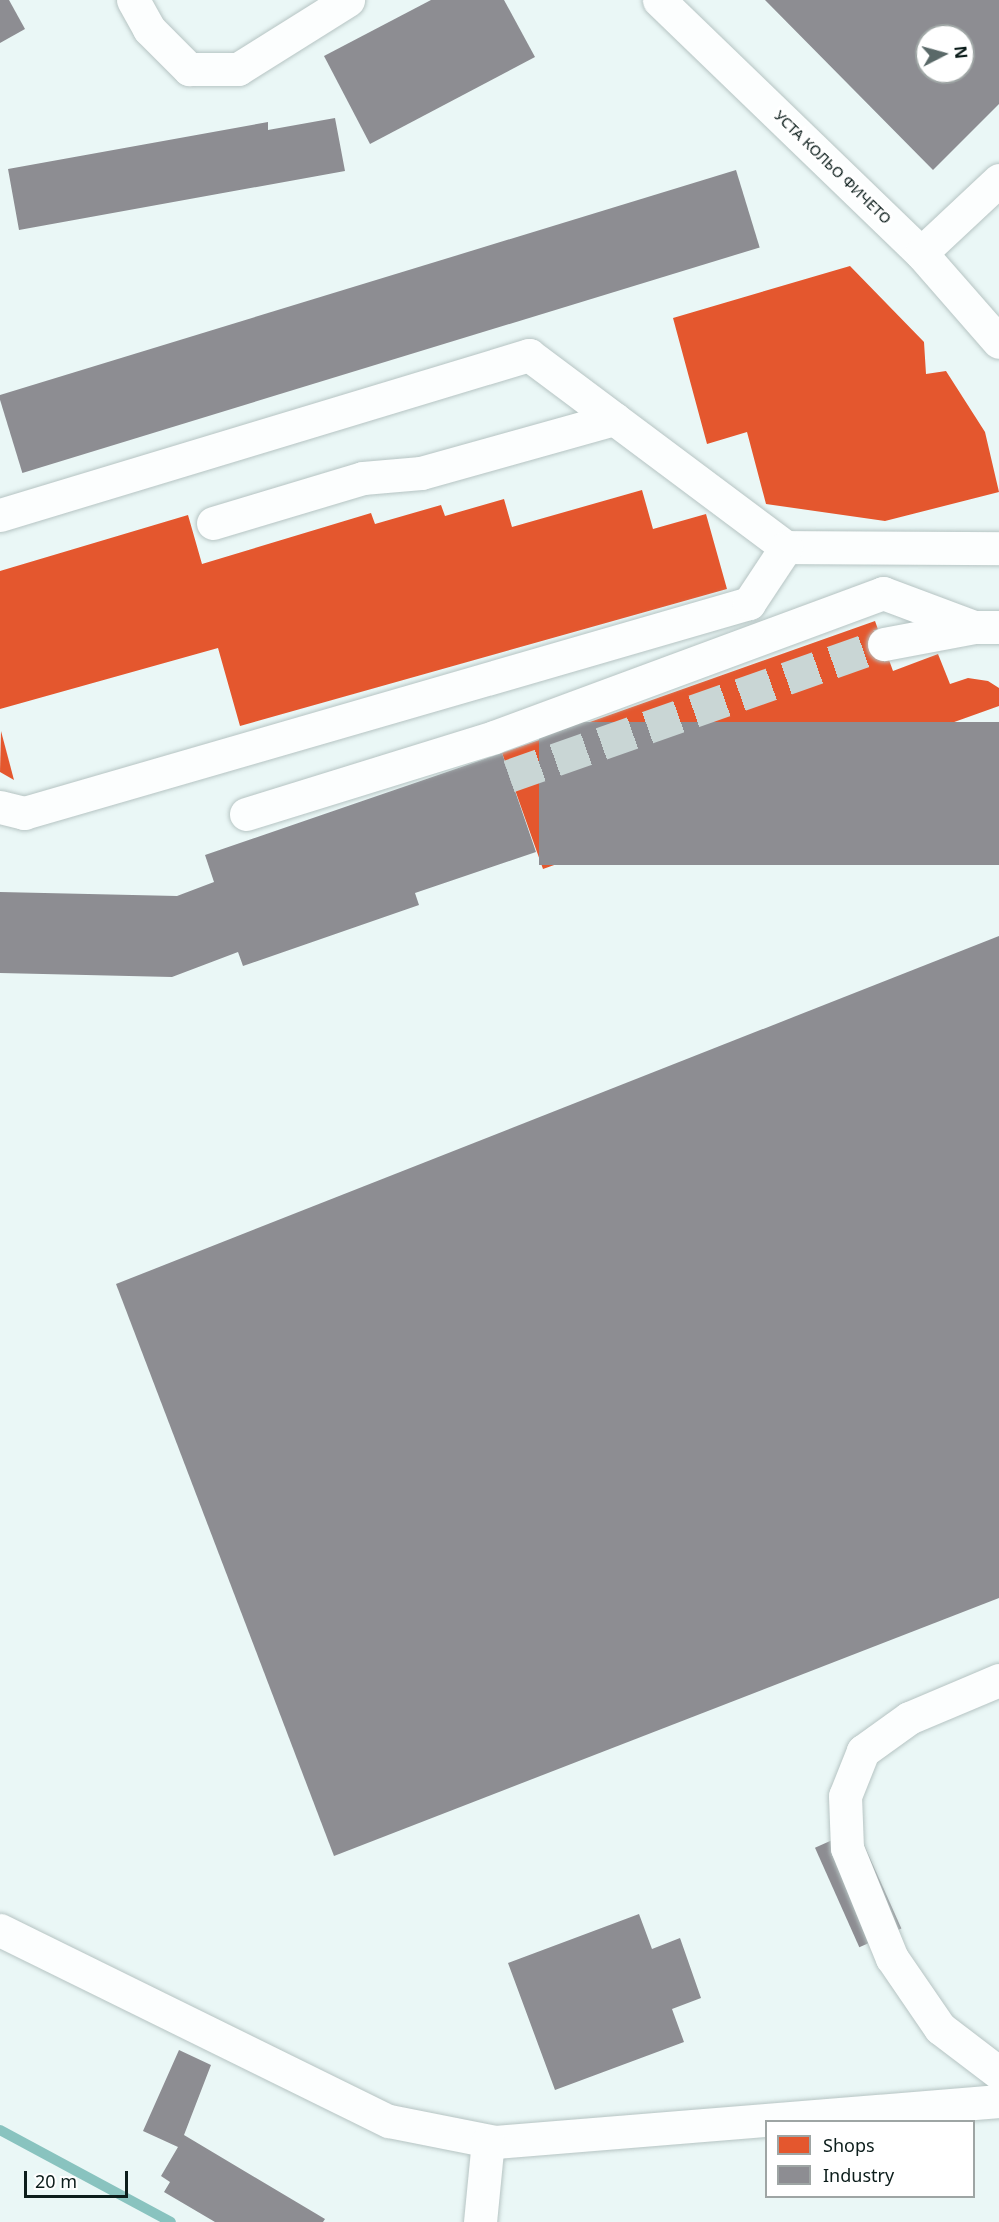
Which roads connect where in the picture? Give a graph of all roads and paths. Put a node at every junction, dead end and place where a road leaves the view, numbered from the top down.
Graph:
1 (133, 0) edge
2 (348, 0) edge
3 (659, 0) edge
4 (999, 180) edge
5 (921, 253) junction
6 (999, 342) edge
7 (615, 419) junction
8 (0, 515) edge
9 (213, 523) dead end
10 (786, 548) junction
11 (999, 548) edge
12 (986, 627) edge
13 (884, 644) tunnel mouth
14 (0, 807) edge
15 (246, 814) dead end
16 (999, 1680) edge
17 (0, 1930) edge
18 (999, 2073) edge
19 (999, 2101) edge
20 (488, 2140) junction
21 (480, 2222) edge

1 - 2 street
3 - 5 street, УСТА КОЛЬО ФИЧЕТО
4 - 5 street
5 - 6 street, УСТА КОЛЬО ФИЧЕТО
7 - 8 street
7 - 9 street
7 - 10 street
10 - 11 street
10 - 14 street
12 - 13 street
12 - 15 street
16 - 18 street
17 - 20 street
19 - 20 street
20 - 21 street

